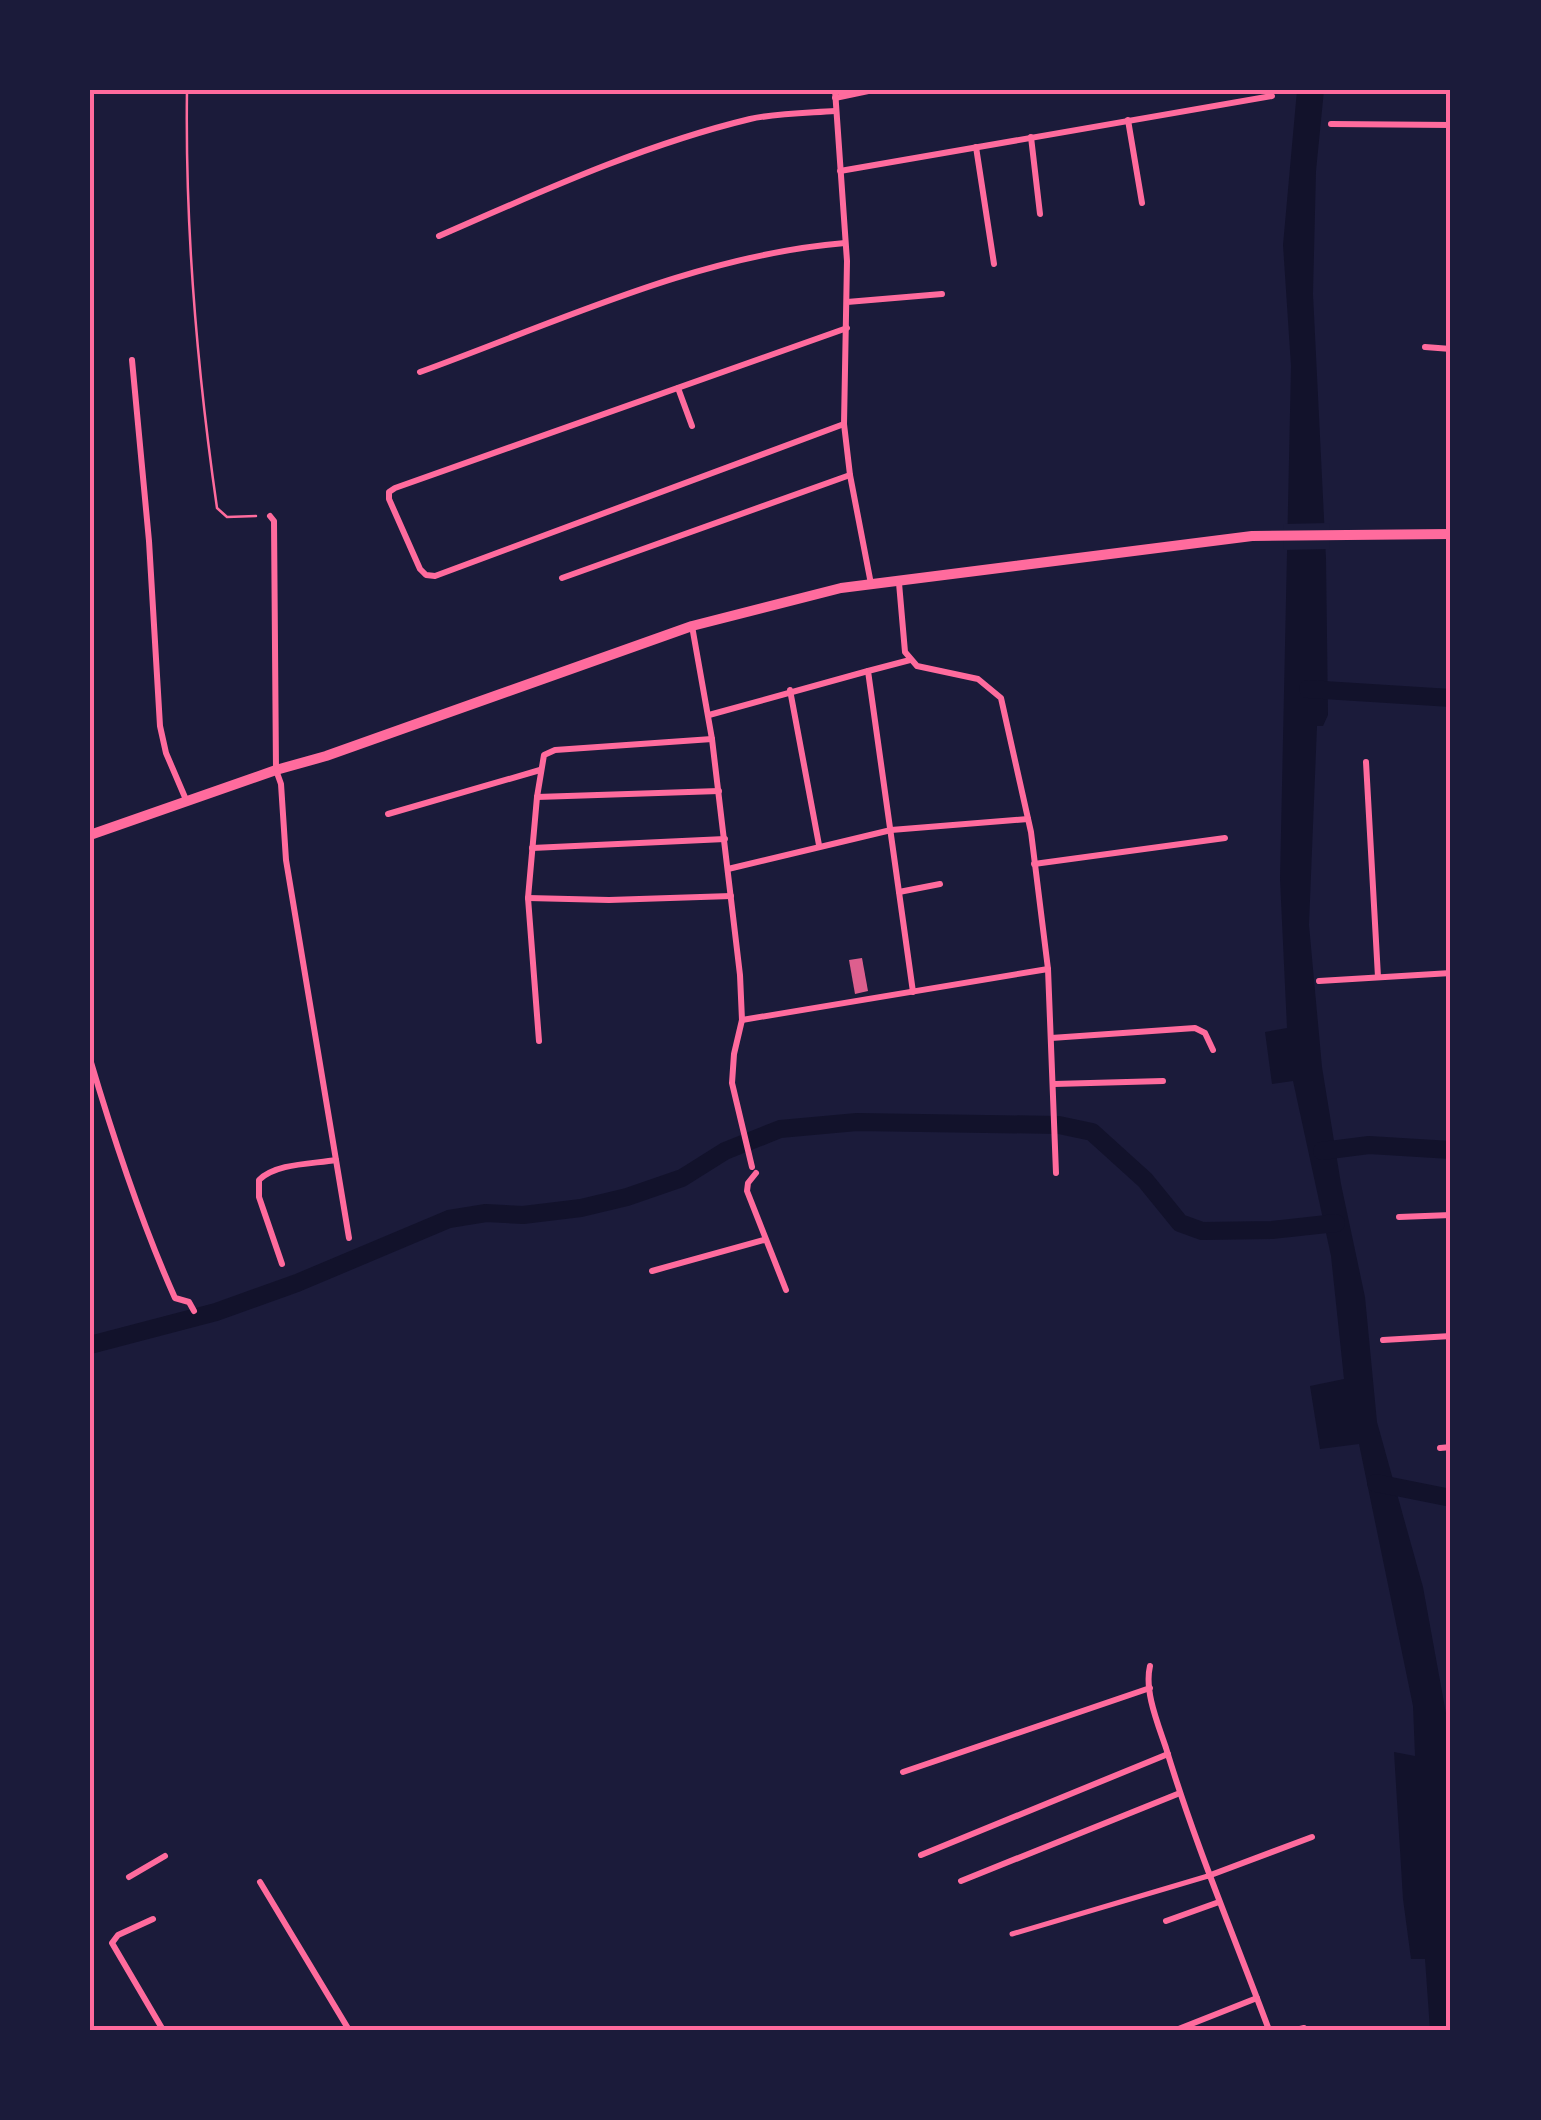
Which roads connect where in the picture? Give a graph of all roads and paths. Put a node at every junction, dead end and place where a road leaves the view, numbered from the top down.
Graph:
1 (187, 90) edge
2 (873, 90) edge
3 (835, 94) edge
4 (1272, 96) dead end
5 (834, 111) junction
6 (1128, 120) junction
7 (1331, 124) dead end
8 (1451, 125) edge
9 (1032, 137) junction
10 (976, 147) junction
11 (840, 170) junction
12 (1142, 203) dead end
13 (1040, 214) dead end
14 (439, 236) dead end
15 (846, 243) junction
16 (994, 264) dead end
17 (942, 294) dead end
18 (846, 302) junction
19 (846, 328) junction
20 (1425, 347) dead end
21 (1451, 349) edge
22 (132, 360) dead end
23 (420, 372) dead end
24 (678, 388) junction
25 (844, 424) junction
26 (692, 426) dead end
27 (850, 475) junction
28 (270, 516) joint
29 (1451, 534) edge
30 (562, 578) dead end
31 (900, 583) junction
32 (872, 584) junction
33 (692, 626) junction
34 (910, 660) junction
35 (868, 671) junction
36 (790, 690) junction
37 (709, 715) junction
38 (712, 739) junction
39 (1366, 762) dead end
40 (276, 770) junction
41 (540, 770) junction
42 (719, 791) junction
43 (536, 798) junction
44 (187, 803) junction
45 (388, 814) dead end
46 (1028, 819) junction
47 (891, 830) junction
48 (90, 835) edge
49 (1226, 838) dead end
50 (724, 839) junction
51 (819, 846) junction
52 (532, 848) junction
53 (1034, 864) junction
54 (728, 869) junction
55 (940, 884) dead end
56 (899, 892) junction
57 (731, 896) junction
58 (528, 898) junction
59 (1048, 969) junction
60 (1451, 973) edge
61 (1378, 977) junction
62 (1319, 981) dead end
63 (914, 992) junction
64 (742, 1020) junction
65 (1051, 1038) junction
66 (540, 1041) dead end
67 (1213, 1050) dead end
68 (90, 1058) edge
69 (1163, 1081) dead end
70 (1054, 1084) junction
71 (336, 1160) junction
72 (1056, 1172) dead end
73 (1451, 1215) edge
74 (1400, 1216) dead end
75 (348, 1238) dead end
76 (764, 1240) junction
77 (282, 1264) dead end
78 (652, 1271) dead end
79 (786, 1290) dead end
80 (194, 1311) dead end
81 (1451, 1336) edge
82 (1383, 1340) dead end
83 (1451, 1447) edge
84 (1440, 1448) dead end
85 (1150, 1666) dead end
86 (1150, 1688) junction
87 (1168, 1754) junction
88 (903, 1772) dead end
89 (1180, 1793) junction
90 (1312, 1837) dead end
91 (921, 1855) dead end
92 (165, 1856) dead end
93 (1208, 1876) junction
94 (129, 1877) dead end
95 (961, 1880) dead end
96 (260, 1882) dead end
97 (1219, 1902) junction
98 (152, 1919) dead end
99 (1166, 1920) dead end
100 (1012, 1934) dead end
101 (1257, 1998) junction
102 (163, 2030) edge
103 (349, 2030) edge
104 (1176, 2030) edge
105 (1268, 2030) edge

1 - 28 path
2 - 3 street
3 - 5 street
4 - 6 street
5 - 11 street
5 - 14 street
6 - 9 street
6 - 12 street
7 - 8 street
9 - 10 street
9 - 13 street
10 - 11 street
10 - 16 street
11 - 15 street
15 - 18 street
15 - 23 street
17 - 18 street
18 - 19 street
19 - 24 street
19 - 25 street
20 - 21 street
22 - 44 street
24 - 25 street
24 - 26 street
25 - 27 street
27 - 30 street
27 - 32 street
28 - 40 street
29 - 31 main road
31 - 32 main road
31 - 34 street
32 - 33 main road
33 - 37 street
33 - 40 main road
34 - 35 street
34 - 46 street
35 - 36 street
35 - 47 street
36 - 37 street
36 - 51 street
37 - 38 street
38 - 41 street
38 - 42 street
39 - 61 street
40 - 44 main road
40 - 71 street
41 - 43 street
41 - 45 street
42 - 43 street
42 - 50 street
43 - 52 street
44 - 48 main road
46 - 47 street
46 - 53 street
47 - 51 street
47 - 56 street
49 - 53 street
50 - 52 street
50 - 54 street
51 - 54 street
52 - 58 street
53 - 59 street
54 - 57 street
55 - 56 street
56 - 63 street
57 - 58 street
57 - 64 street
58 - 66 street
59 - 63 street
59 - 65 street
60 - 61 street
61 - 62 street
63 - 64 street
64 - 76 street
65 - 67 street
65 - 70 street
68 - 80 street
69 - 70 street
70 - 72 street
71 - 75 street
71 - 77 street
73 - 74 street
76 - 78 street
76 - 79 street
81 - 82 street
83 - 84 street
85 - 86 street
86 - 87 street
86 - 88 street
87 - 89 street
87 - 91 street
89 - 93 street
89 - 95 street
90 - 93 street
92 - 94 street
93 - 97 street
93 - 100 street
96 - 103 street
97 - 99 street
97 - 101 street
98 - 102 street
101 - 104 street
101 - 105 street

